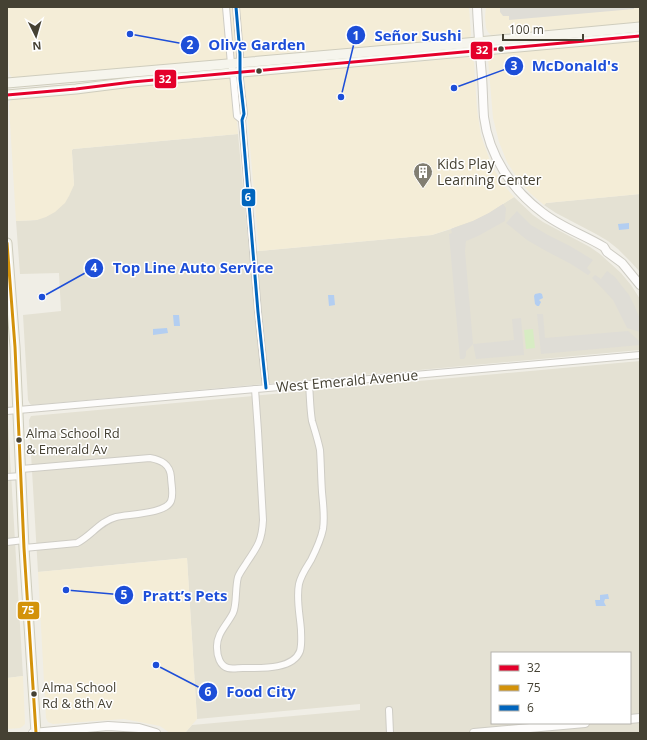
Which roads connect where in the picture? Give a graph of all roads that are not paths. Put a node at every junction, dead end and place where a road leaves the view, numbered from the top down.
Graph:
1 (226, 7) edge
2 (236, 7) edge
3 (477, 7) edge
4 (635, 27) edge
5 (640, 36) edge
6 (573, 42) junction
7 (480, 46) junction
8 (236, 68) junction
9 (7, 83) edge
10 (7, 95) edge
11 (7, 243) edge
12 (9, 284) edge
13 (640, 285) edge
14 (11, 347) edge
15 (640, 355) edge
16 (309, 384) junction
17 (266, 388) junction
18 (255, 389) junction
19 (18, 410) junction
20 (7, 412) edge
21 (21, 473) junction
22 (7, 477) edge
23 (7, 542) edge
24 (24, 544) junction
25 (389, 710) dead end
26 (574, 724) edge
27 (35, 733) edge
28 (156, 733) edge
29 (390, 733) edge
30 (474, 733) edge

1 - 8 street
2 - 8 street
3 - 7 street
4 - 6 main road
4 - 7 main road
5 - 6 main road
6 - 7 main road
7 - 8 main road
7 - 13 street
8 - 9 main road
8 - 10 main road
8 - 17 street
11 - 12 main road
12 - 14 main road
14 - 19 main road
15 - 16 street, West Emerald Avenue
16 - 17 street, West Emerald Avenue
16 - 18 street
17 - 18 street, West Emerald Avenue
18 - 19 street, West Emerald Avenue
19 - 20 street, West Emerald Avenue
19 - 21 main road
21 - 22 street
21 - 24 main road
21 - 24 street
23 - 24 street
24 - 27 main road
25 - 29 street
26 - 30 street
27 - 28 street

